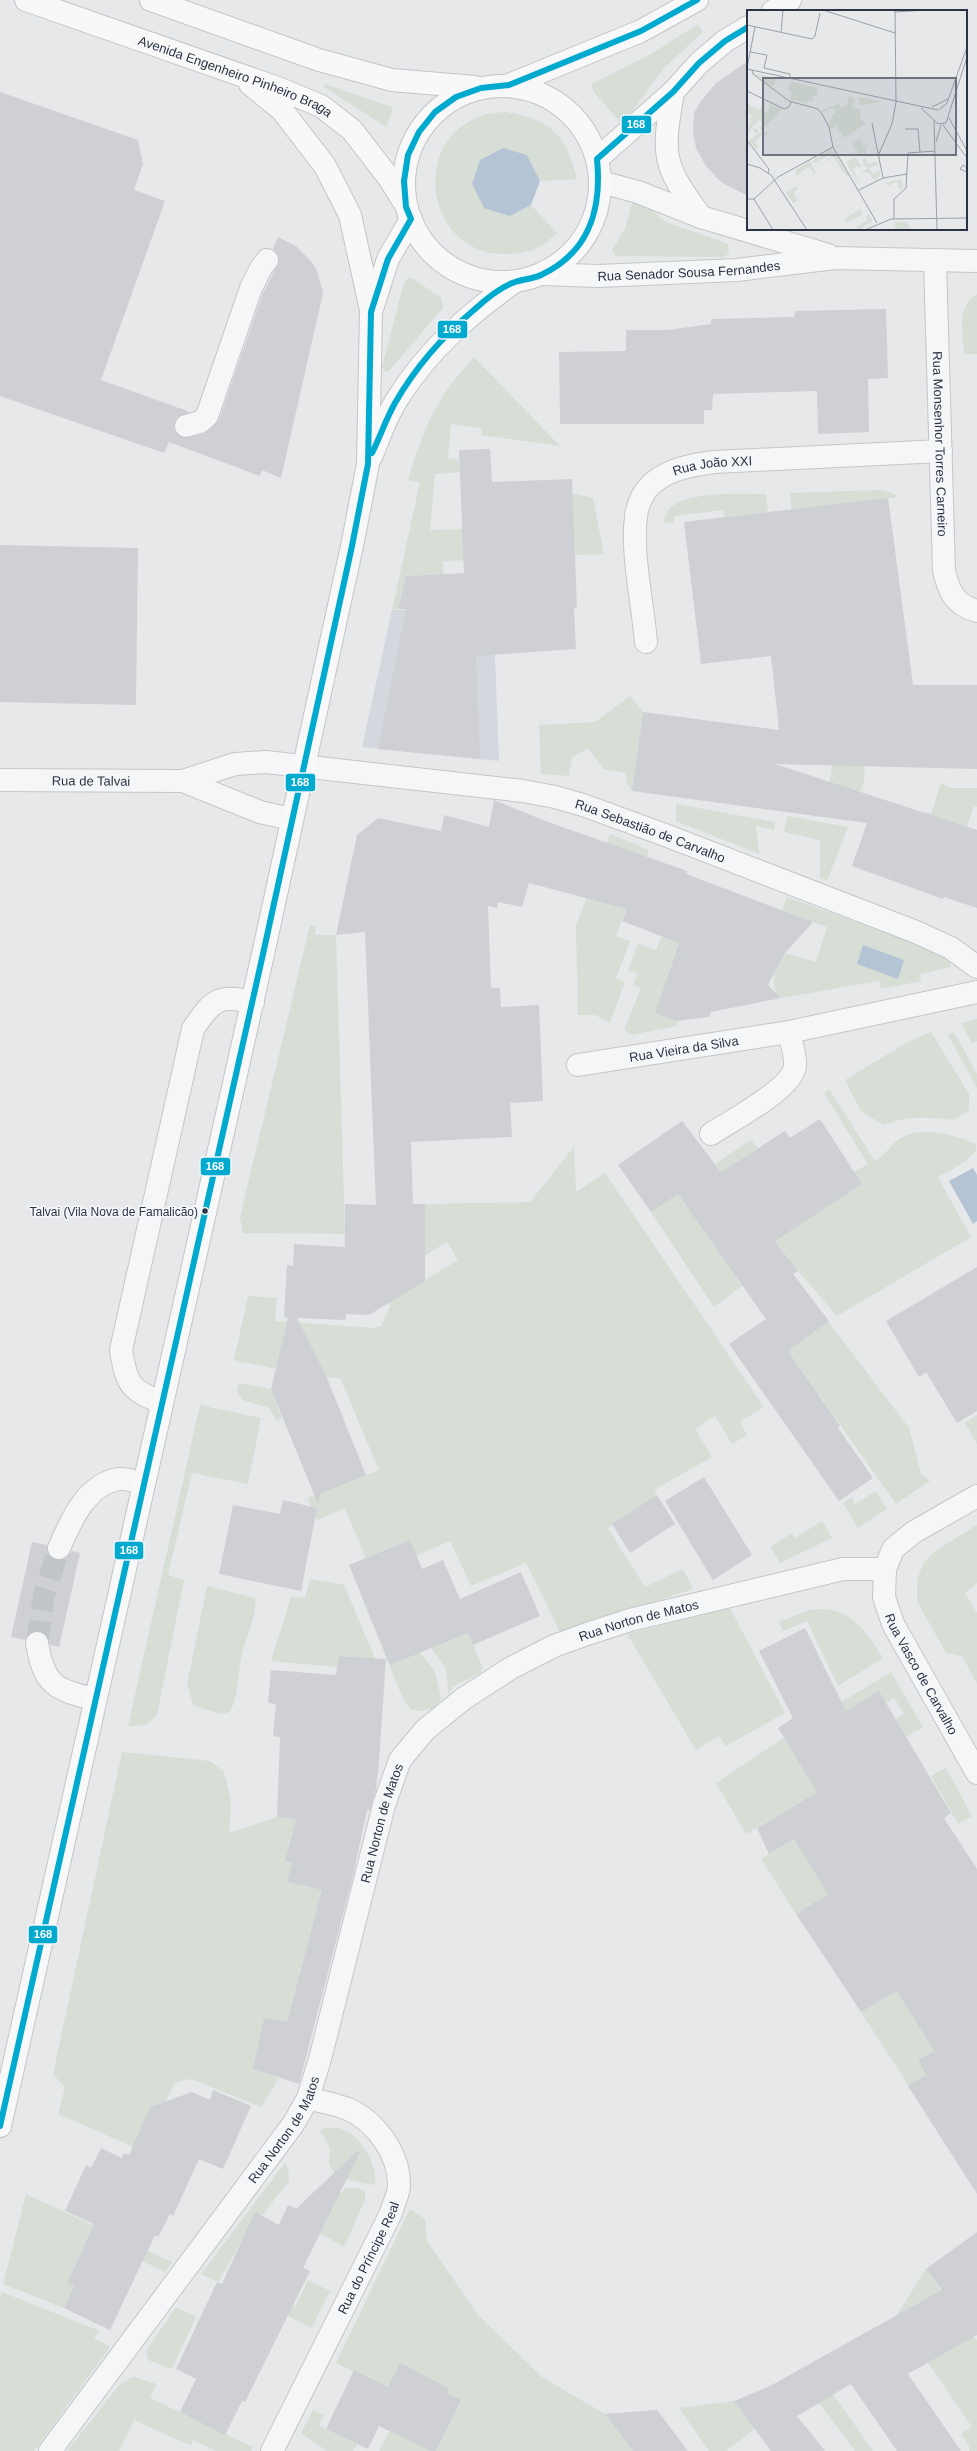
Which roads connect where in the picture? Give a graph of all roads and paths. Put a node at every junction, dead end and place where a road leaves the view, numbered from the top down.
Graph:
1 (26, 0) edge
2 (151, 0) edge
3 (697, 0) edge
4 (790, 0) edge
5 (775, 10) edge
6 (747, 28) edge
7 (238, 75) junction
8 (509, 85) junction
9 (481, 88) junction
10 (673, 92) junction
11 (597, 159) junction
12 (601, 182) junction
13 (409, 213) junction
14 (701, 217) junction
15 (835, 258) junction
16 (268, 260) dead end
17 (935, 261) junction
18 (977, 261) edge
19 (542, 274) junction
20 (514, 282) junction
21 (371, 312) junction
22 (186, 426) dead end
23 (941, 451) junction
24 (368, 464) junction
25 (977, 611) edge
26 (646, 642) dead end
27 (303, 766) junction
28 (0, 780) edge
29 (183, 781) junction
30 (291, 819) junction
31 (977, 967) edge
32 (977, 992) edge
33 (252, 1002) junction
34 (789, 1032) junction
35 (578, 1065) dead end
36 (711, 1134) dead end
37 (162, 1402) junction
38 (143, 1484) junction
39 (977, 1496) edge
40 (59, 1548) tunnel mouth
41 (885, 1569) junction
42 (37, 1643) tunnel mouth
43 (95, 1700) junction
44 (977, 1772) edge
45 (308, 2098) junction
46 (1, 2120) edge
47 (50, 2451) edge
48 (272, 2451) edge

1 - 7 main road, Avenida Engenheiro Pinheiro Braga
2 - 9 main road
3 - 8 main road
4 - 5 main road
6 - 10 main road
7 - 13 main road, Avenida Engenheiro Pinheiro Braga
7 - 21 main road
8 - 9 main road
8 - 11 main road
9 - 13 main road
10 - 11 main road
10 - 14 main road
11 - 12 main road
12 - 14 street, Rua Senador Sousa Fernandes
12 - 19 main road
13 - 20 main road, Avenida Engenheiro Pinheiro Braga
13 - 21 main road
14 - 15 street, Rua Senador Sousa Fernandes
15 - 17 street, Rua Senador Sousa Fernandes
15 - 19 street, Rua Senador Sousa Fernandes
16 - 22 street
17 - 18 street, Rua Senador Sousa Fernandes
17 - 23 street, Rua Monsenhor Torres Carneiro
19 - 20 main road
20 - 24 main road
21 - 24 main road
23 - 25 street, Rua Monsenhor Torres Carneiro
23 - 26 street, Rua João XXI
24 - 27 main road
27 - 29 street, Rua de Talvai
27 - 30 main road
27 - 31 street, Rua Sebastião de Carvalho
28 - 29 street, Rua de Talvai
29 - 30 street, Rua de Talvai
30 - 33 main road
32 - 34 street, Rua Vieira da Silva
33 - 37 main road
33 - 37 street
34 - 35 street, Rua Vieira da Silva
34 - 36 street
37 - 38 main road
38 - 40 street
38 - 43 main road
39 - 41 street
41 - 44 street, Rua Vasco de Carvalho
41 - 45 street, Rua Norton de Matos
42 - 43 street
43 - 46 main road
45 - 47 street, Rua Norton de Matos
45 - 48 street, Rua do Príncipe Real

